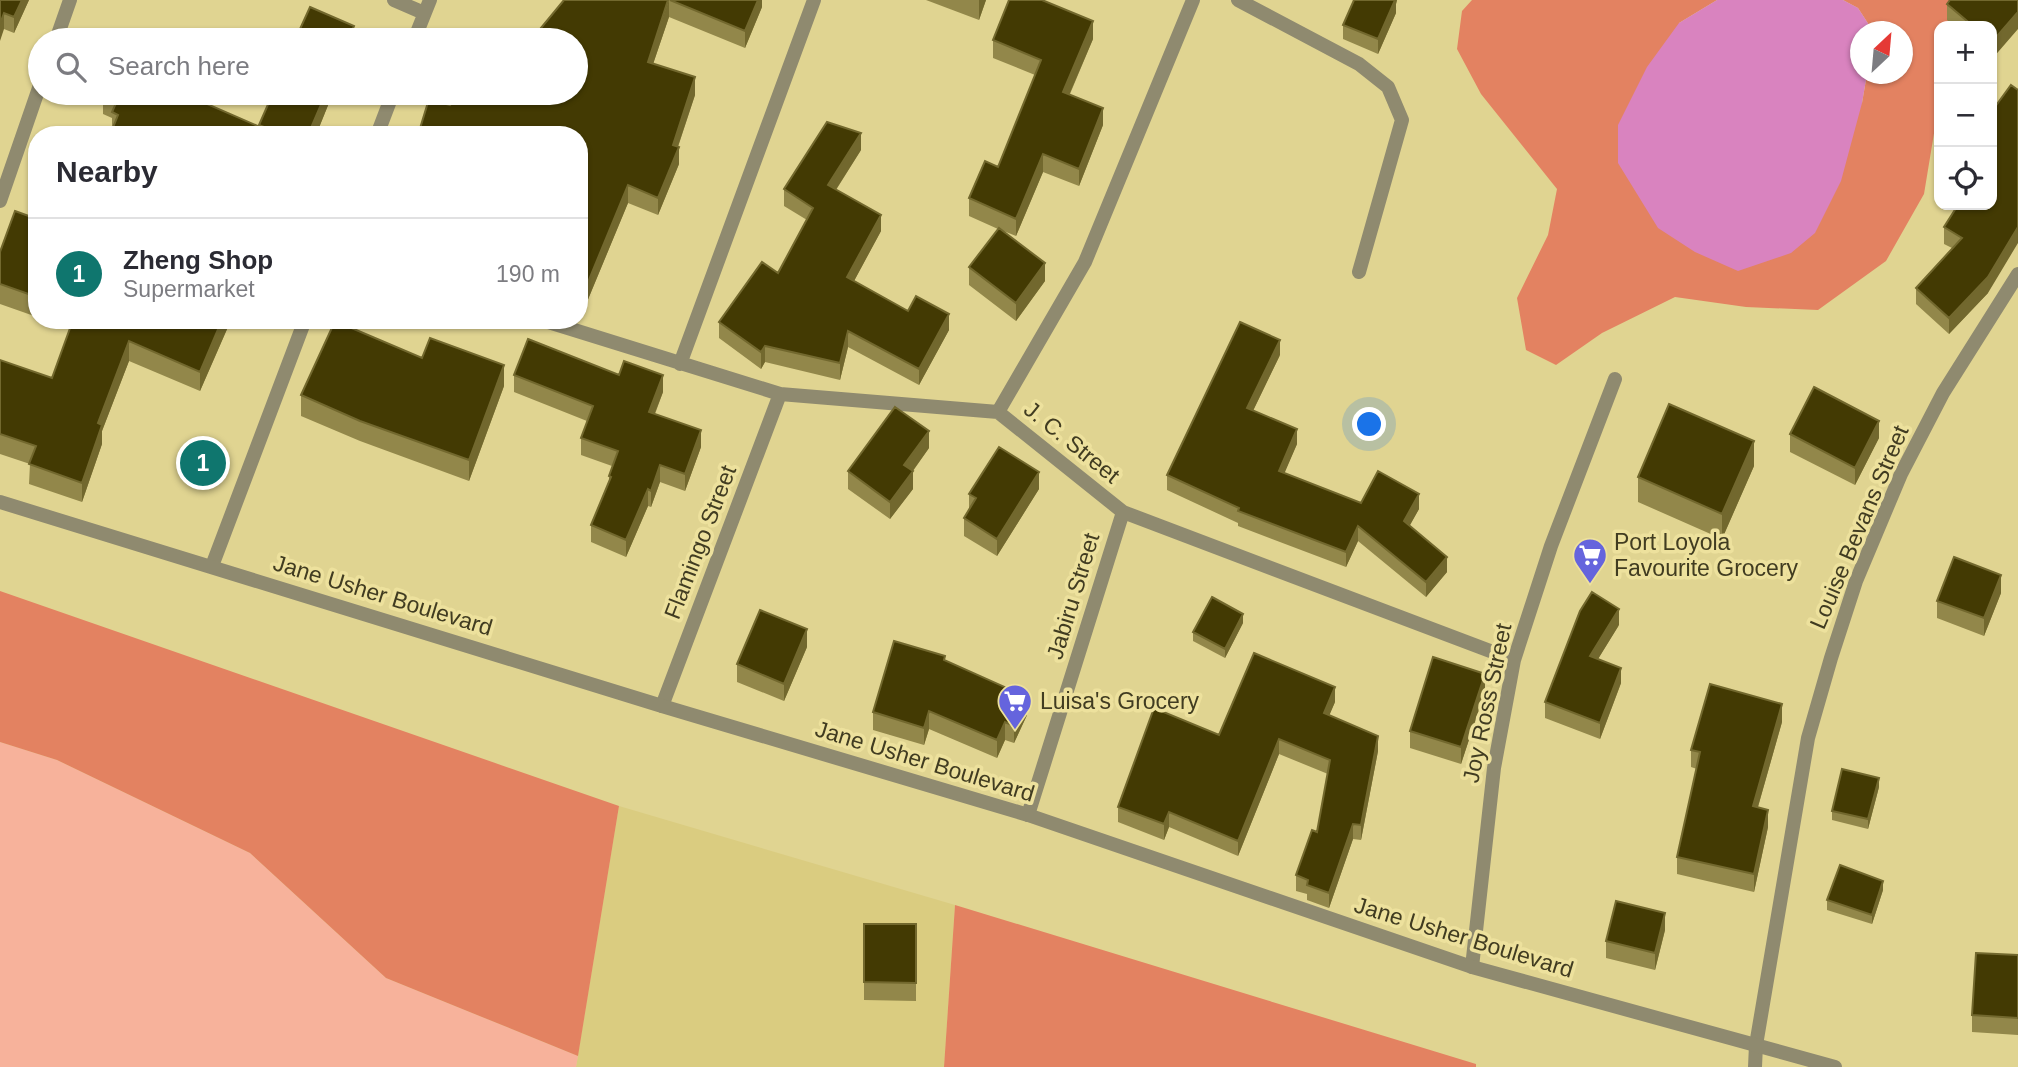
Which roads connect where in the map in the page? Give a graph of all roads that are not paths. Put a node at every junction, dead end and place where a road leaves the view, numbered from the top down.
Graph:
1 (70, 0) edge
2 (394, 0) edge
3 (814, 0) edge
4 (1193, 0) edge
5 (1238, 0) edge
6 (427, 7) edge
7 (60, 28) edge
8 (419, 28) edge
9 (33, 105) edge
10 (388, 105) edge
11 (380, 126) edge
12 (0, 201) edge
13 (1359, 271) dead end
14 (2018, 274) edge
15 (302, 329) edge
16 (570, 329) edge
17 (680, 364) junction
18 (1615, 379) dead end
19 (780, 394) junction
20 (998, 412) junction
21 (0, 502) edge
22 (1123, 512) junction
23 (212, 566) junction
24 (1514, 660) junction
25 (663, 706) junction
26 (1028, 815) junction
27 (1472, 967) junction
28 (1756, 1045) junction
29 (1755, 1067) edge
30 (1835, 1067) edge

1 - 7 street
2 - 6 street
3 - 17 street
4 - 20 street
5 - 13 street
6 - 8 street
9 - 12 street
10 - 11 street
14 - 28 street, Louise Bevans Street
15 - 23 street
16 - 17 street, J. C. Street
17 - 19 street, J. C. Street
18 - 24 street, Joy Ross Street
19 - 20 street, J. C. Street
19 - 25 street, Flamingo Street
20 - 22 street, J. C. Street
21 - 23 street, Jane Usher Boulevard
22 - 24 street, J. C. Street
22 - 26 street, Jabiru Street
23 - 25 street, Jane Usher Boulevard
24 - 27 street, Joy Ross Street
25 - 26 street, Jane Usher Boulevard
26 - 27 street, Jane Usher Boulevard
27 - 28 street, Jane Usher Boulevard
28 - 29 street, Louise Bevans Street
28 - 30 street, Jane Usher Boulevard

